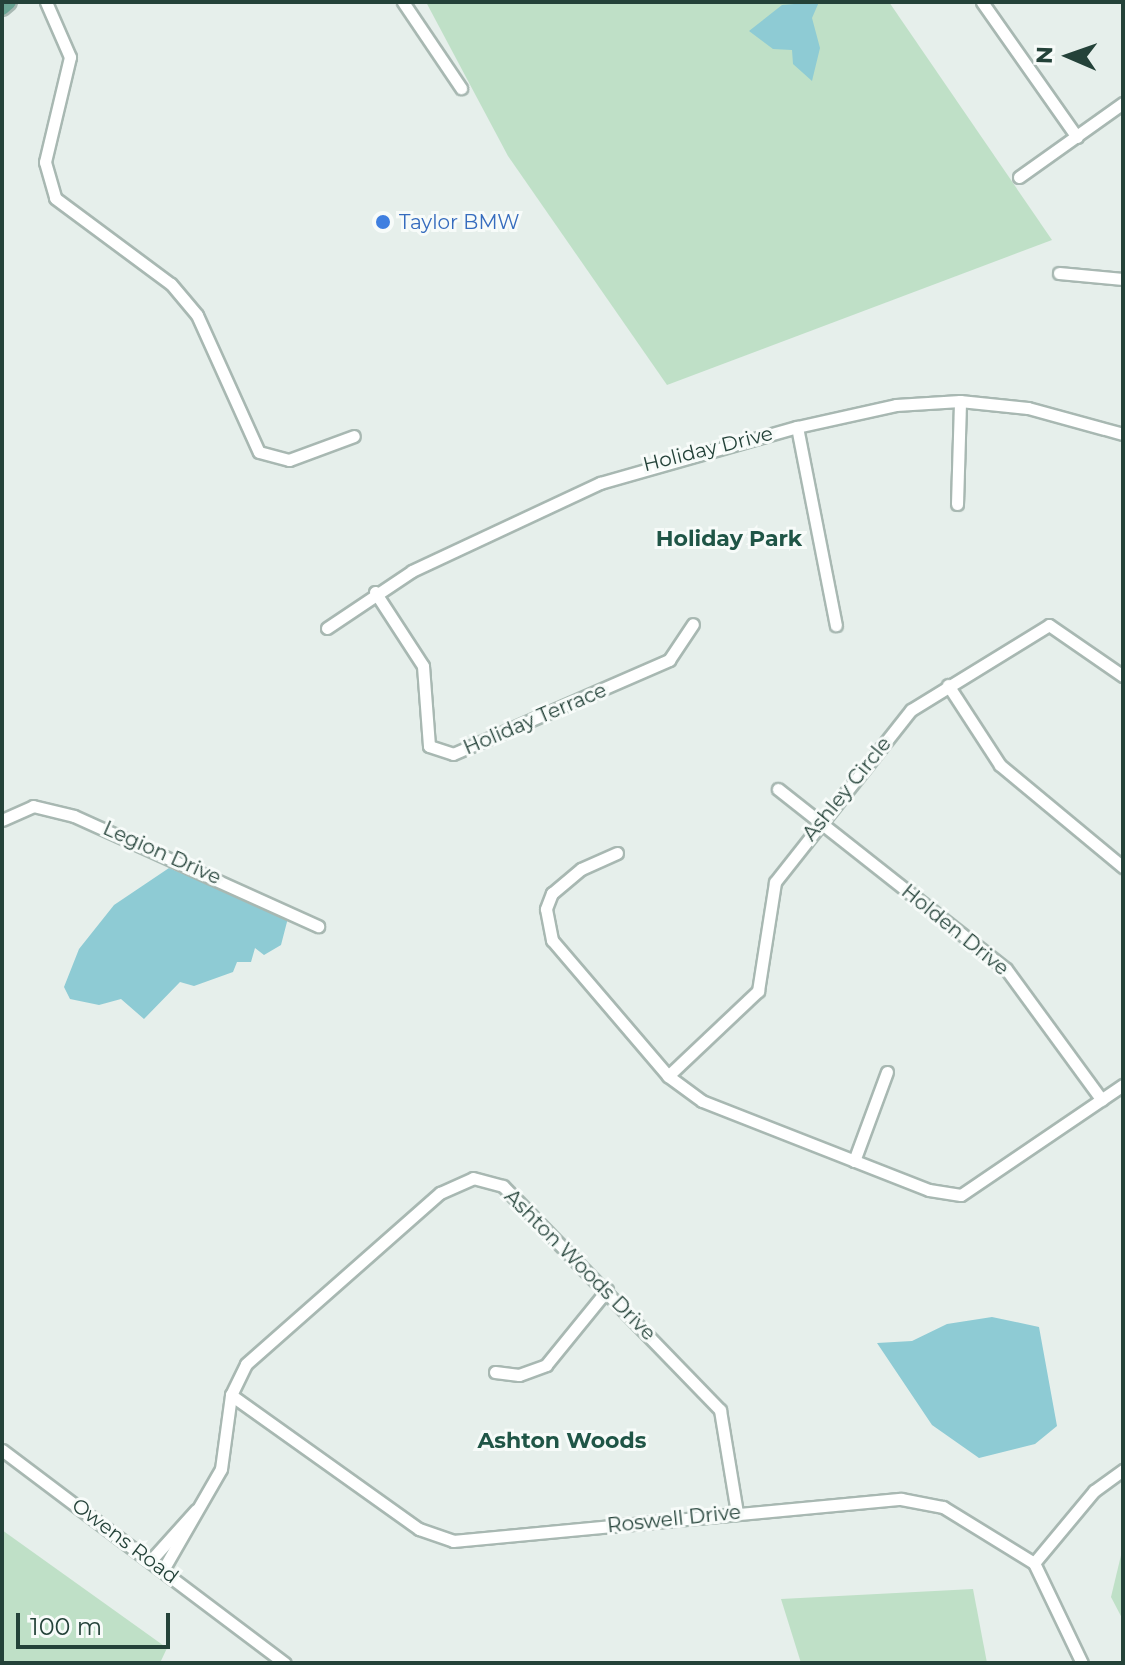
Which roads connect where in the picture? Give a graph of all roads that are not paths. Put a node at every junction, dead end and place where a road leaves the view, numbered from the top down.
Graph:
1 (9, 2) edge
2 (46, 2) edge
3 (403, 2) edge
4 (982, 2) edge
5 (2, 8) edge
6 (461, 88) dead end
7 (1123, 103) edge
8 (1077, 137) junction
9 (1019, 177) dead end
10 (1059, 273) dead end
11 (1123, 279) edge
12 (960, 401) junction
13 (797, 427) junction
14 (1123, 434) edge
15 (354, 436) dead end
16 (957, 504) dead end
17 (375, 592) junction
18 (693, 624) dead end
19 (836, 625) dead end
20 (327, 628) dead end
21 (1123, 676) edge
22 (948, 685) junction
23 (778, 789) dead end
24 (2, 820) edge
25 (820, 821) junction
26 (617, 853) dead end
27 (1123, 867) edge
28 (318, 926) dead end
29 (887, 1072) dead end
30 (668, 1076) junction
31 (1123, 1085) edge
32 (1102, 1100) junction
33 (854, 1161) junction
34 (607, 1290) junction
35 (495, 1372) dead end
36 (231, 1395) junction
37 (2, 1450) edge
38 (1123, 1470) edge
39 (197, 1510) junction
40 (737, 1513) junction
41 (152, 1559) junction
42 (1034, 1563) junction
43 (164, 1568) junction
44 (285, 1663) edge
45 (1082, 1663) edge

1 - 5 main road
2 - 15 street
3 - 6 street
4 - 8 street
7 - 8 street
8 - 9 street
10 - 11 street
12 - 13 street, Holiday Drive
12 - 14 street, Holiday Drive
12 - 16 street
13 - 17 street, Holiday Drive
13 - 19 street
17 - 18 street, Holiday Terrace
17 - 20 street, Holiday Drive
21 - 22 street, Ashley Circle
22 - 25 street, Ashley Circle
22 - 27 street
23 - 25 street, Holden Drive
24 - 28 street, Legion Drive
25 - 30 street, Ashley Circle
25 - 32 street, Holden Drive
26 - 30 street
29 - 33 street
30 - 33 street
31 - 32 street
32 - 33 street
34 - 35 street
34 - 36 street, Ashton Woods Drive
34 - 40 street, Ashton Woods Drive
36 - 39 street, Ashton Woods Drive
36 - 40 street, Roswell Drive
37 - 41 street, Owens Road
38 - 42 street
39 - 41 street, Ashton Woods Drive
39 - 43 street, Ashton Woods Drive
40 - 42 street, Roswell Drive
41 - 43 street, Owens Road
42 - 45 street
43 - 44 street, Owens Road

